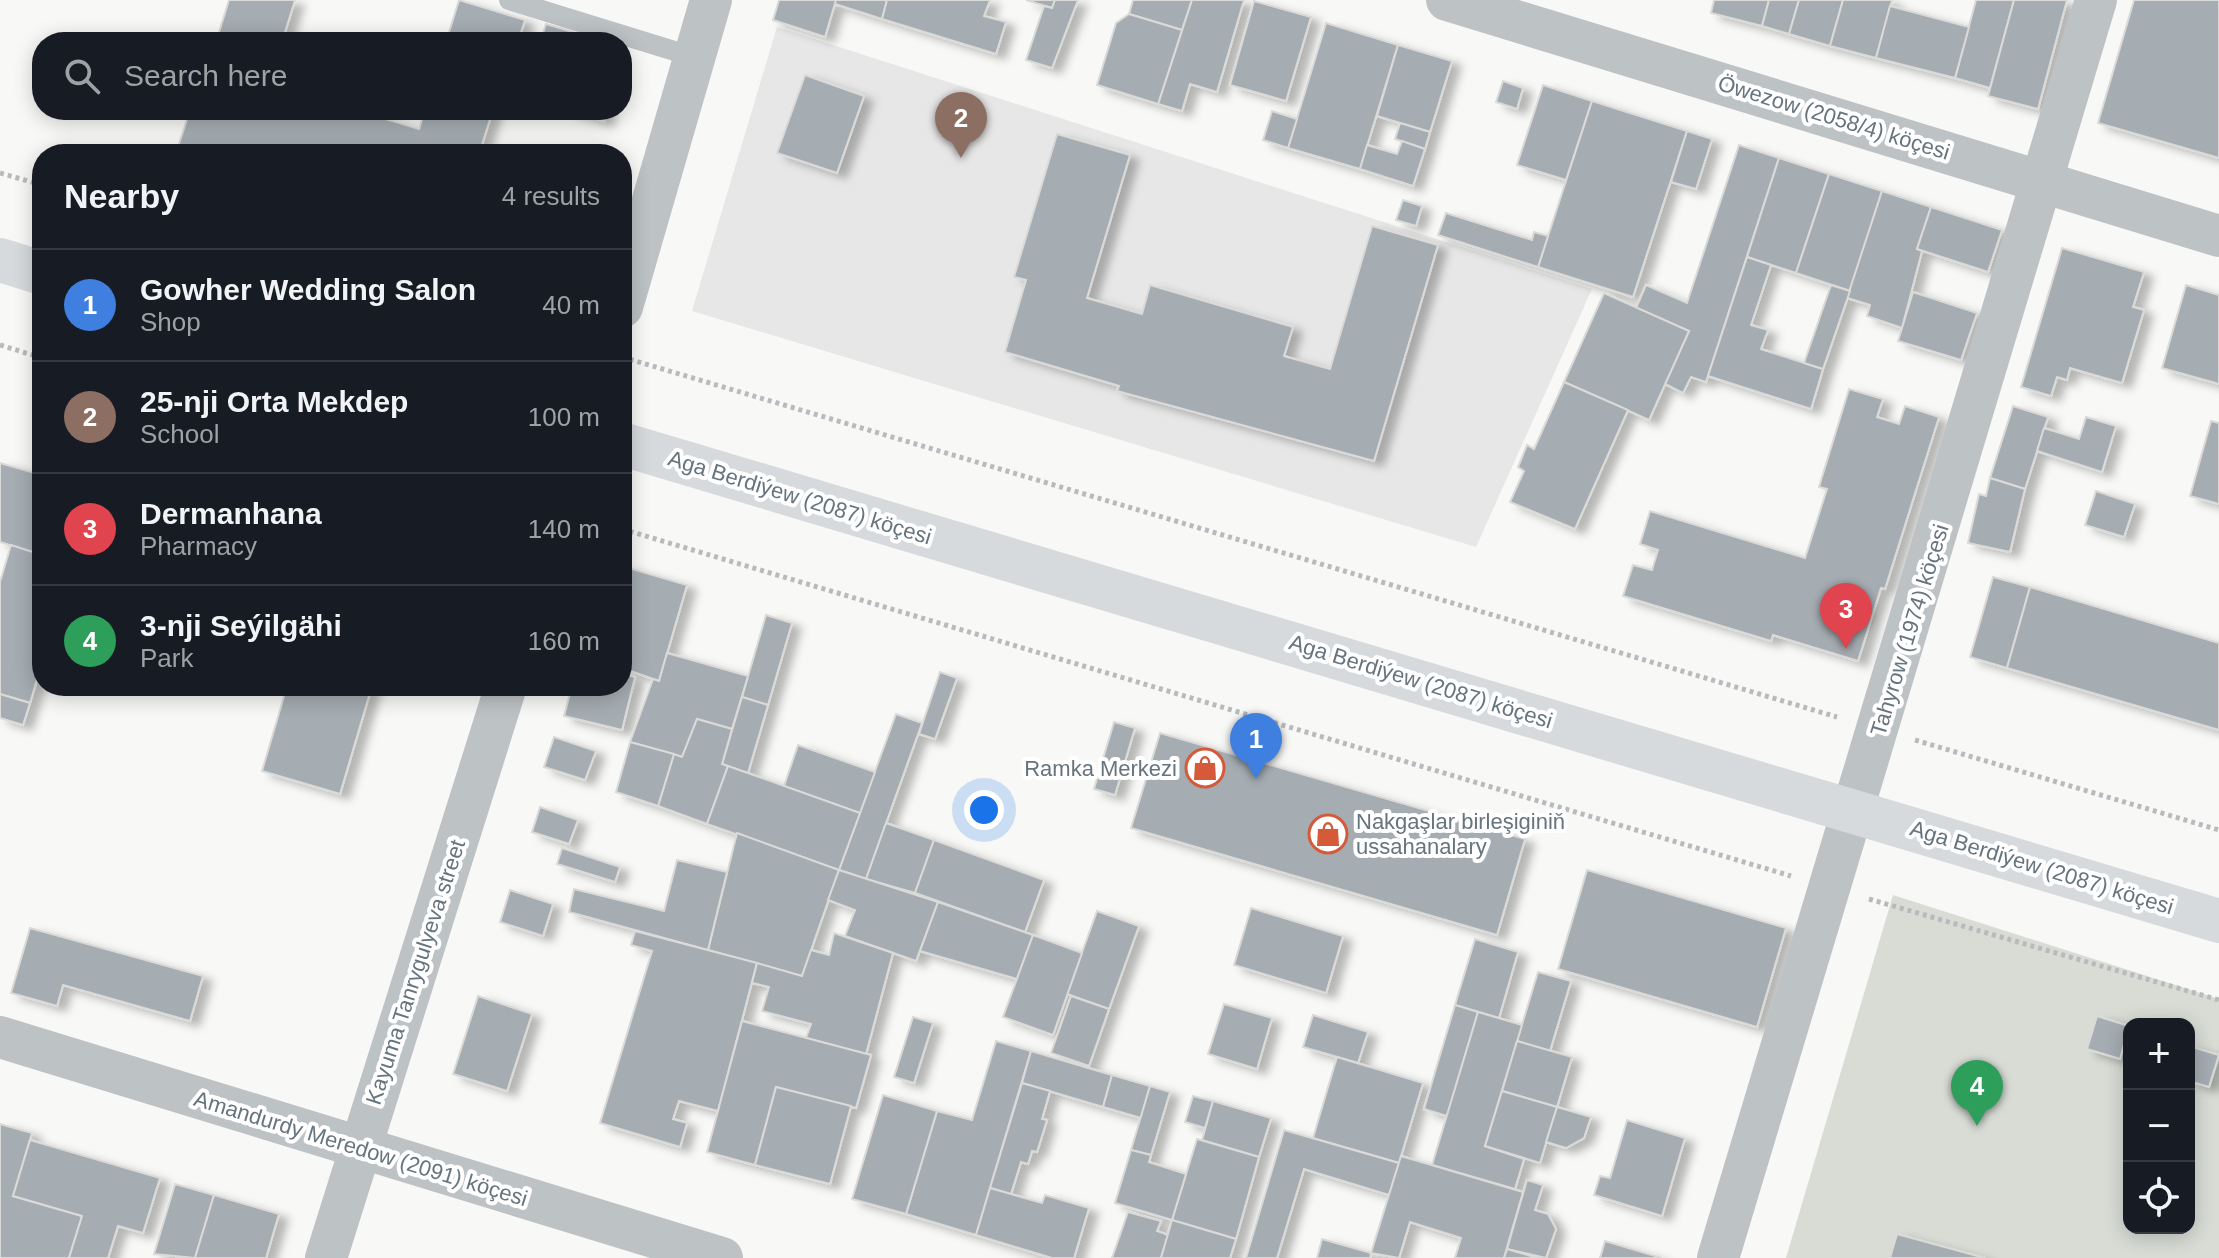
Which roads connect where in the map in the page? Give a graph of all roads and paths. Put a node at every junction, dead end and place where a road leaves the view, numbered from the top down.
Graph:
1 (509, 0) edge
2 (711, 0) edge
3 (1447, 0) edge
4 (2096, 0) edge
5 (613, 32) edge
6 (632, 38) edge
7 (694, 57) junction
8 (0, 173) edge
9 (2042, 179) junction
10 (32, 182) edge
11 (2219, 236) edge
12 (0, 260) edge
13 (32, 270) edge
14 (632, 272) edge
15 (0, 345) edge
16 (32, 355) edge
17 (632, 360) edge
18 (632, 447) edge
19 (632, 532) edge
20 (503, 696) edge
21 (1879, 730) junction
22 (1854, 810) junction
23 (2219, 830) edge
24 (1831, 887) junction
25 (2219, 921) edge
26 (2219, 1000) edge
27 (0, 1037) edge
28 (360, 1148) junction
29 (326, 1258) edge
30 (722, 1258) edge
31 (1718, 1258) edge

1 - 5 lane
2 - 7 street
3 - 9 street, Öwezow (2058/4) köçesi
4 - 9 street, Tahyrow (1974) köçesi
6 - 7 lane
7 - 14 street
8 - 10 path
9 - 11 street, Öwezow (2058/4) köçesi
9 - 21 street, Tahyrow (1974) köçesi
12 - 13 street
15 - 16 path
17 - 21 path
18 - 22 street, Aga Berdiýew (2087) köçesi
19 - 24 path
20 - 28 street, Kayuma Tanrygulyeva street
21 - 22 street, Tahyrow (1974) köçesi
21 - 23 path
22 - 24 street, Tahyrow (1974) köçesi
22 - 25 street, Aga Berdiýew (2087) köçesi
24 - 26 path
24 - 31 street, Tahyrow (1974) köçesi
27 - 28 street, Amandurdy Meredow (2091) köçesi
28 - 29 street, Kayuma Tanrygulyeva street
28 - 30 street, Amandurdy Meredow (2091) köçesi

